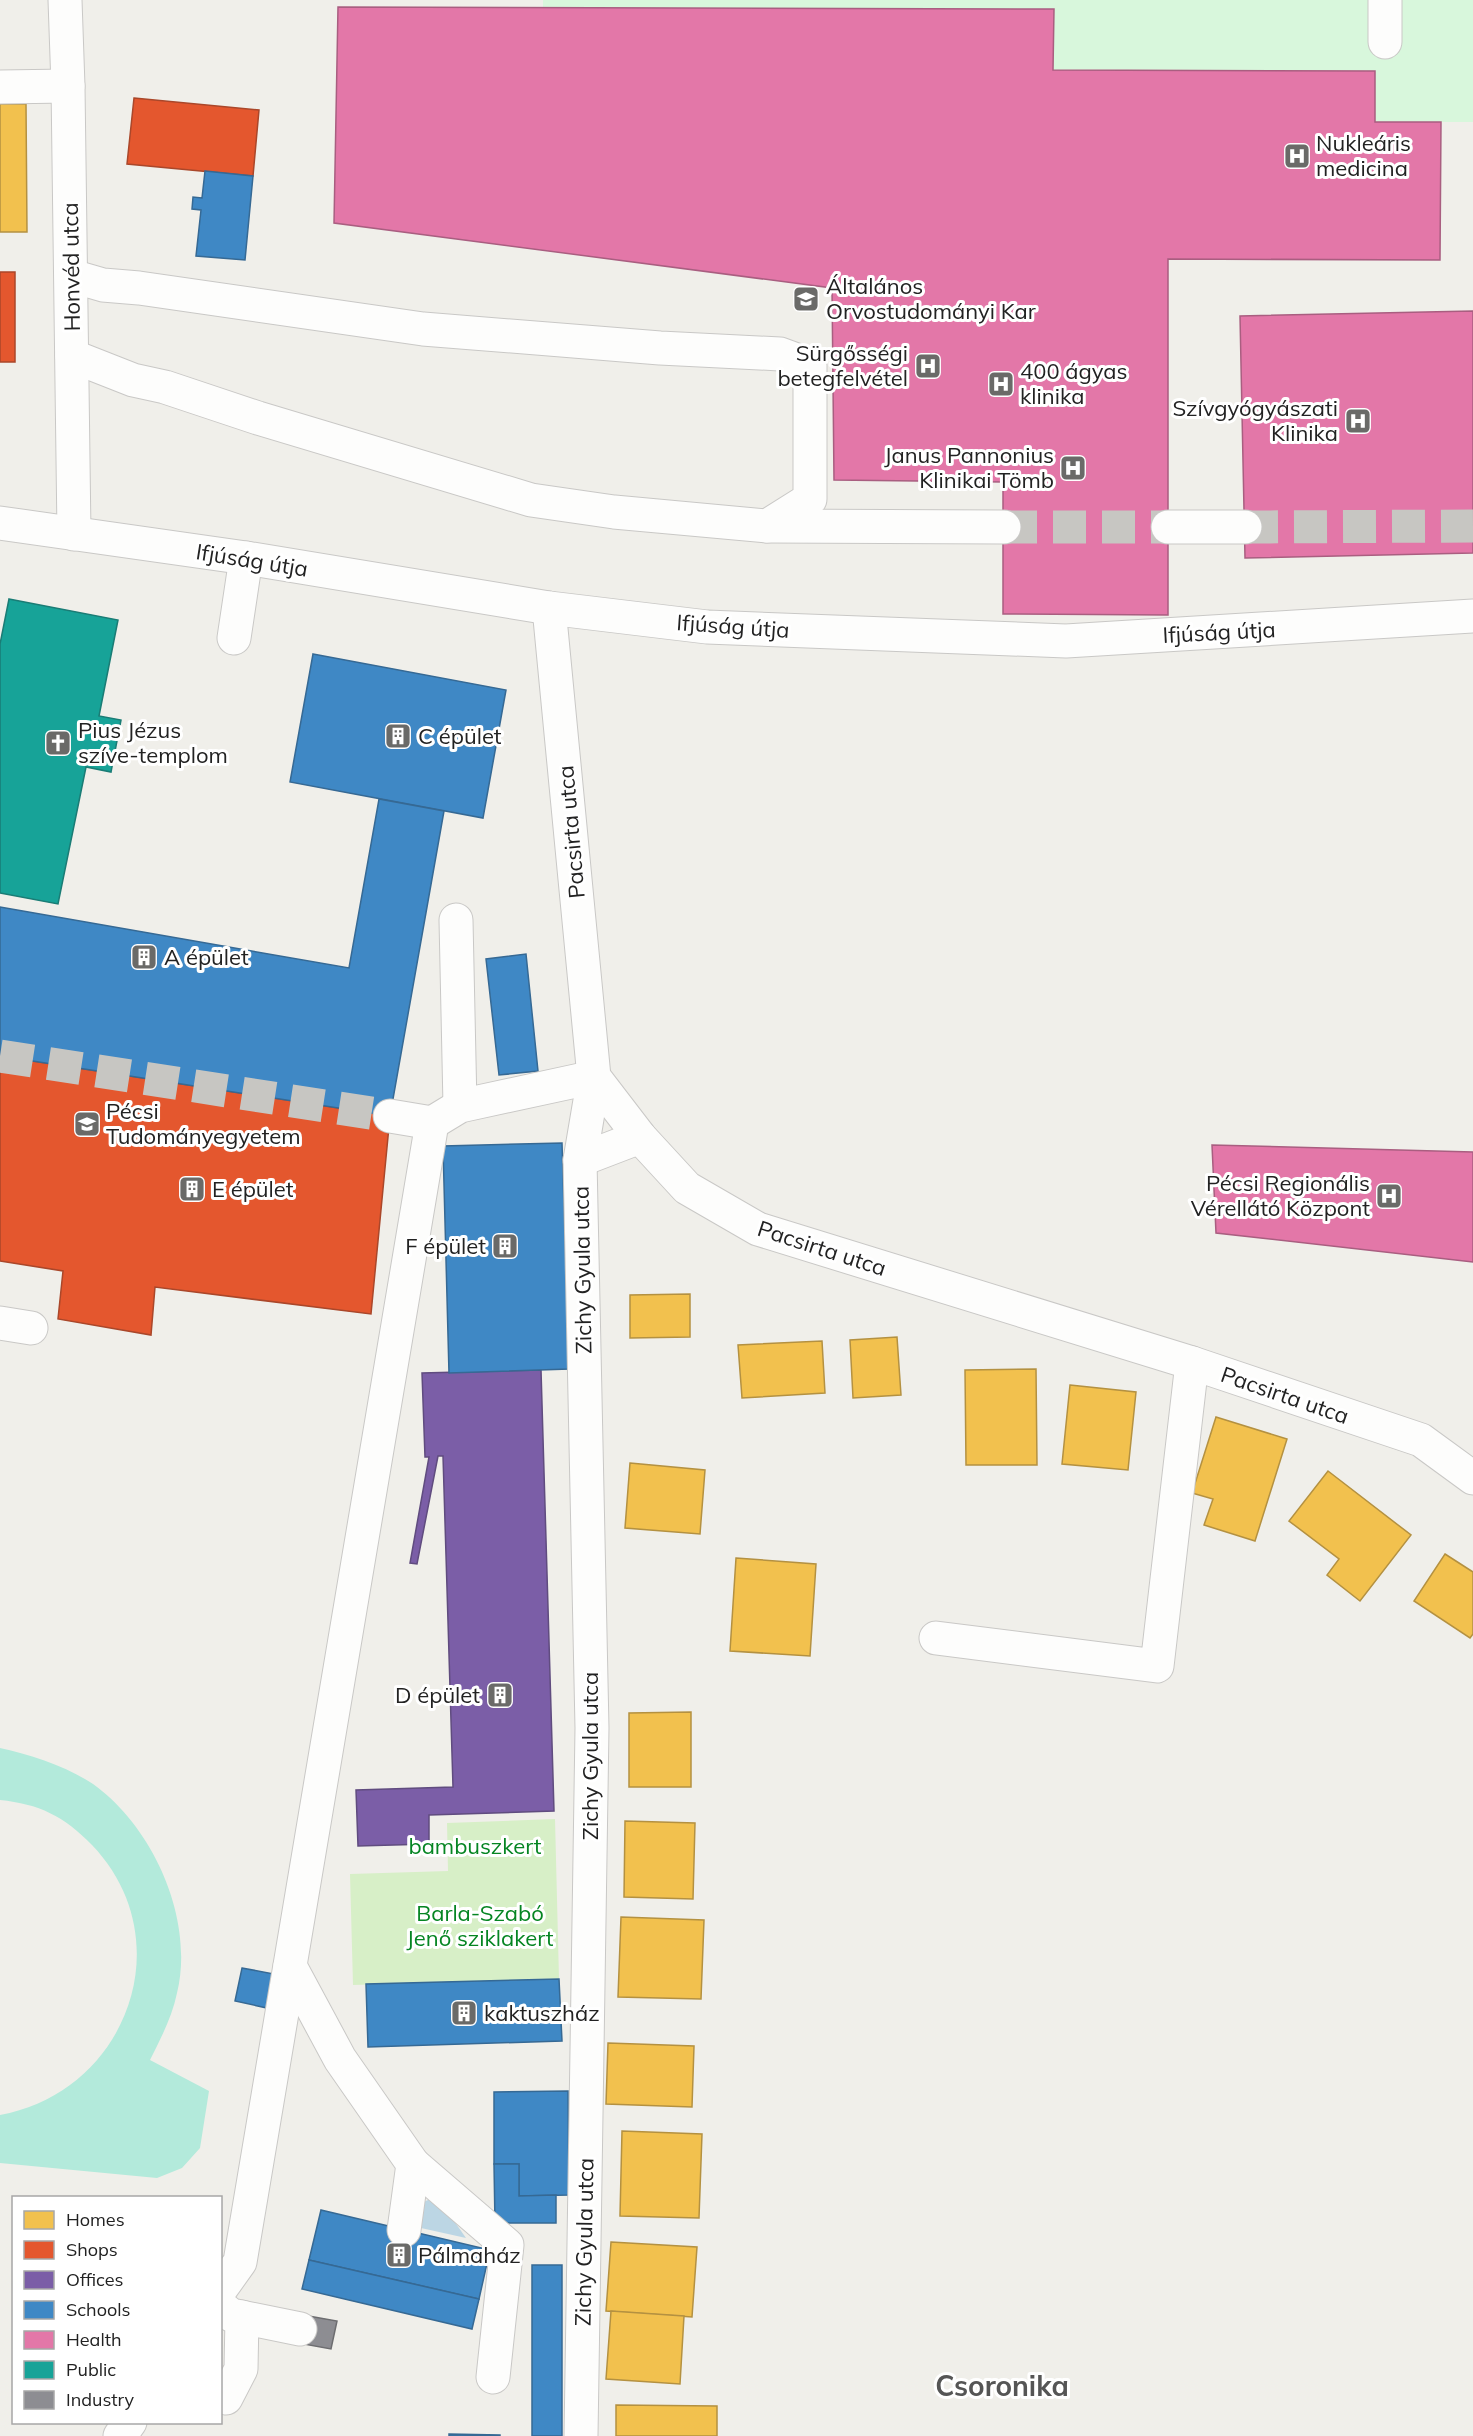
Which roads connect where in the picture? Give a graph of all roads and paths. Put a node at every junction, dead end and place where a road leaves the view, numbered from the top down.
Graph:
1 (65, 0) edge
2 (1385, 0) edge
3 (1385, 42) dead end
4 (68, 86) junction
5 (0, 87) edge
6 (72, 276) junction
7 (72, 356) junction
8 (0, 523) edge
9 (767, 526) junction
10 (1004, 527) tunnel mouth
11 (1168, 527) tunnel mouth
12 (1245, 527) tunnel mouth
13 (74, 534) junction
14 (246, 558) junction
15 (549, 608) junction
16 (1473, 616) edge
17 (234, 638) dead end
18 (456, 920) dead end
19 (594, 1077) junction
20 (460, 1106) junction
21 (390, 1116) tunnel mouth
22 (432, 1123) junction
23 (639, 1137) junction
24 (580, 1160) junction
25 (1192, 1363) junction
26 (1473, 1478) edge
27 (936, 1638) dead end
28 (290, 1966) junction
29 (413, 2164) junction
30 (404, 2230) dead end
31 (222, 2287) edge
32 (231, 2311) edge
33 (300, 2329) dead end
34 (494, 2378) dead end
35 (226, 2398) dead end
36 (581, 2436) edge

1 - 4 street, Honvéd utca
2 - 3 street
4 - 5 street
4 - 6 street, Honvéd utca
6 - 7 street, Honvéd utca
6 - 9 street
7 - 9 street
7 - 13 street, Honvéd utca
8 - 13 street, Ifjúság útja
9 - 10 street
11 - 12 street
13 - 14 street, Ifjúság útja
14 - 15 street, Ifjúság útja
14 - 17 street
15 - 16 street, Ifjúság útja
15 - 19 street, Pacsirta utca
18 - 20 street
19 - 20 street
19 - 23 street, Pacsirta utca
19 - 24 street, Zichy Gyula utca
20 - 22 street
21 - 22 street
22 - 28 street
23 - 24 street
23 - 25 street, Pacsirta utca
24 - 36 street, Zichy Gyula utca
25 - 26 street, Pacsirta utca
25 - 27 street
28 - 29 street
28 - 31 street
29 - 30 street
29 - 34 street
32 - 33 street
32 - 35 street

